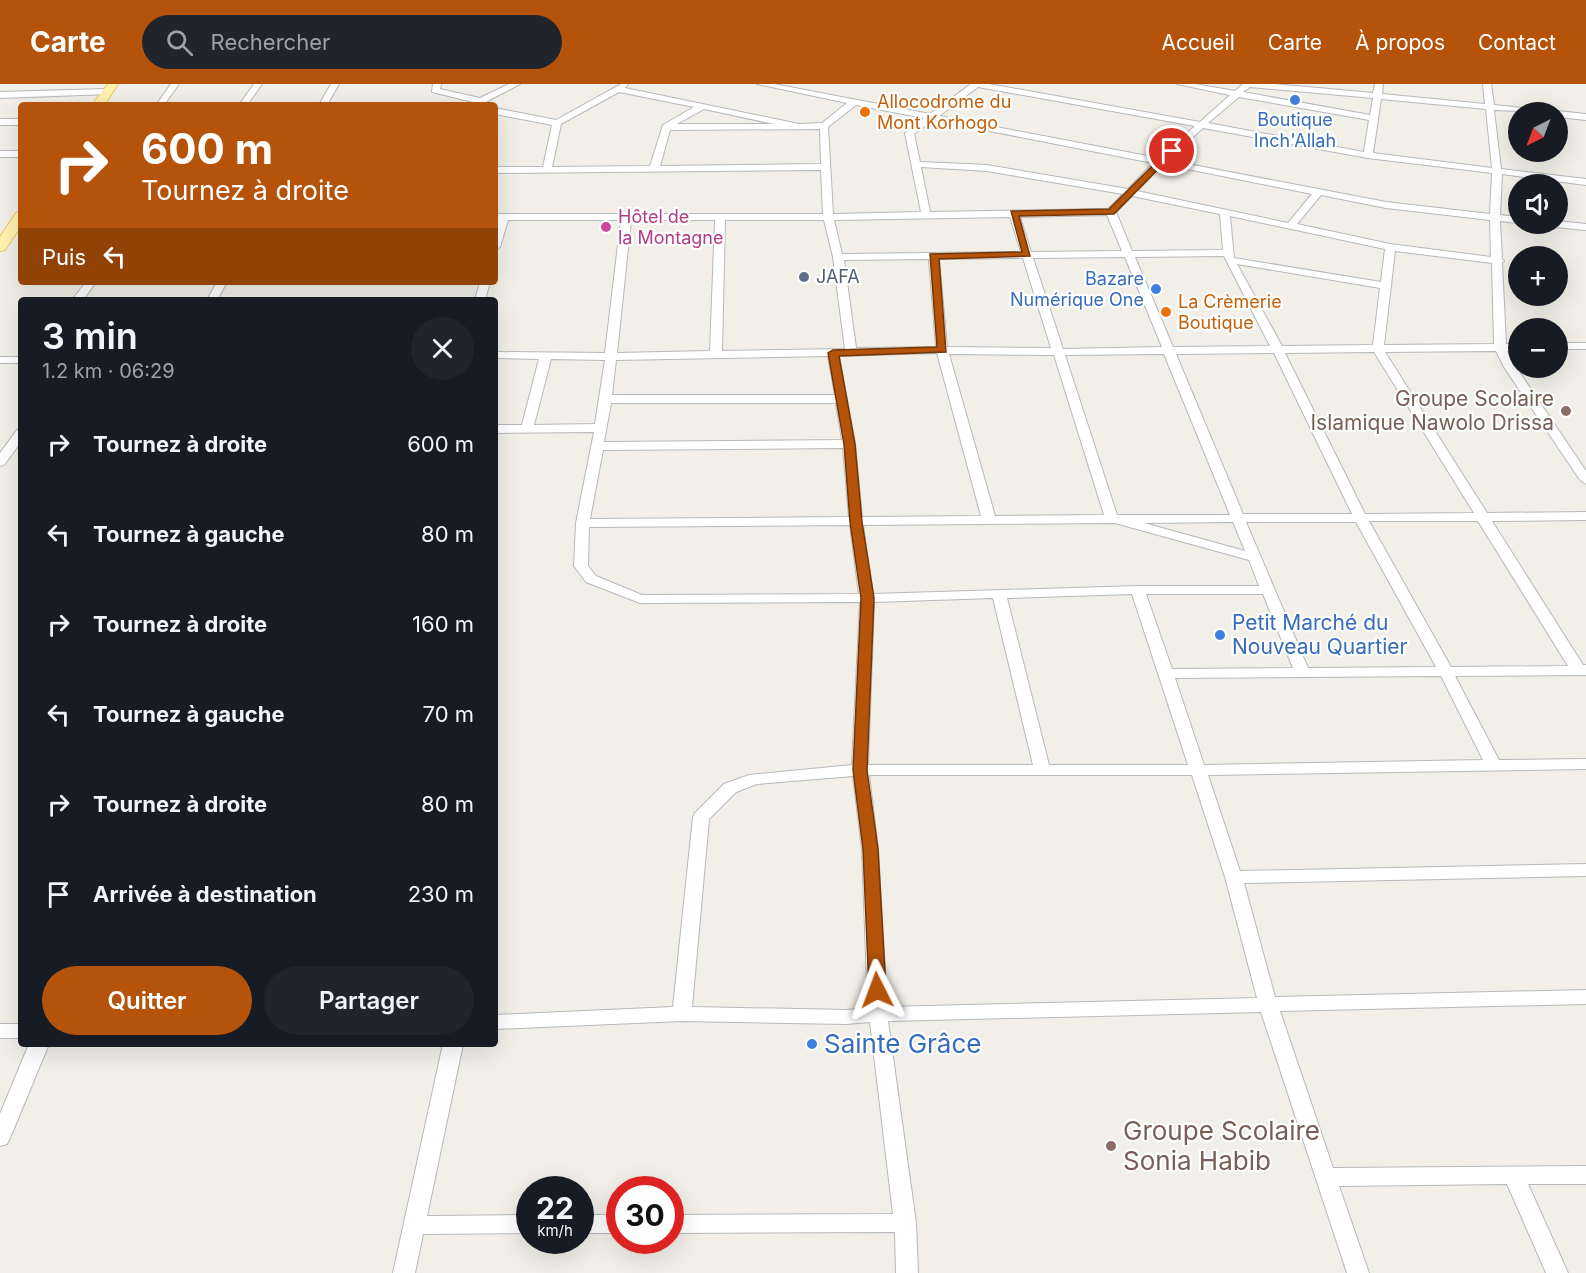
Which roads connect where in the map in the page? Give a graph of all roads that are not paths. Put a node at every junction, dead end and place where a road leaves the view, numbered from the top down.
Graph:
1 (175, 84) edge
2 (258, 84) edge
3 (335, 84) edge
4 (437, 84) edge
5 (516, 84) edge
6 (626, 84) edge
7 (761, 84) edge
8 (976, 84) edge
9 (1181, 84) edge
10 (1248, 84) edge
11 (1379, 84) edge
12 (1488, 84) edge
13 (784, 86) edge
14 (110, 88) edge
15 (617, 89) junction
16 (1237, 93) junction
17 (0, 95) edge
18 (1378, 96) junction
19 (100, 102) edge
20 (162, 102) edge
21 (245, 102) edge
22 (325, 102) edge
23 (474, 102) edge
24 (479, 102) edge
25 (854, 102) junction
26 (704, 106) junction
27 (1491, 108) junction
28 (1508, 109) edge
29 (498, 112) edge
30 (1568, 115) edge
31 (1586, 117) edge
32 (931, 118) junction
33 (1374, 118) junction
34 (0, 122) edge
35 (18, 122) edge
36 (557, 123) junction
37 (798, 126) junction
38 (824, 126) junction
39 (1200, 126) junction
40 (666, 127) junction
41 (1369, 151) junction
42 (0, 154) edge
43 (18, 154) edge
44 (1158, 163) junction
45 (915, 164) junction
46 (827, 167) junction
47 (547, 169) junction
48 (654, 169) junction
49 (498, 170) edge
50 (1497, 173) junction
51 (1586, 182) edge
52 (1128, 192) junction
53 (1318, 192) junction
54 (1111, 212) junction
55 (1225, 212) junction
56 (1014, 213) junction
57 (926, 215) junction
58 (626, 216) junction
59 (720, 216) junction
60 (499, 217) edge
61 (828, 217) junction
62 (1495, 217) junction
63 (1508, 218) edge
64 (18, 221) edge
65 (1568, 225) edge
66 (1290, 226) junction
67 (1586, 227) edge
68 (0, 247) edge
69 (1390, 247) junction
70 (1027, 254) junction
71 (1128, 254) junction
72 (934, 256) junction
73 (838, 257) junction
74 (1228, 257) junction
75 (1499, 261) junction
76 (89, 285) edge
77 (1385, 286) junction
78 (79, 297) edge
79 (1568, 346) edge
80 (1586, 346) edge
81 (1500, 347) junction
82 (1508, 347) edge
83 (1378, 349) junction
84 (942, 350) junction
85 (1278, 350) junction
86 (1167, 351) junction
87 (1059, 352) junction
88 (833, 353) junction
89 (851, 353) junction
90 (498, 354) edge
91 (716, 354) junction
92 (546, 355) junction
93 (610, 357) junction
94 (0, 360) edge
95 (18, 360) edge
96 (606, 399) junction
97 (841, 399) junction
98 (527, 428) junction
99 (602, 428) junction
100 (498, 429) edge
101 (18, 437) edge
102 (849, 444) junction
103 (597, 446) junction
104 (0, 462) edge
105 (1586, 480) edge
106 (1586, 516) edge
107 (1483, 517) junction
108 (1111, 518) junction
109 (1361, 519) junction
110 (989, 520) junction
111 (1238, 520) junction
112 (856, 522) junction
113 (583, 523) junction
114 (1253, 557) junction
115 (1138, 590) junction
116 (1267, 590) junction
117 (999, 593) junction
118 (867, 598) junction
119 (1582, 670) edge
120 (1302, 672) junction
121 (1446, 672) junction
122 (1166, 674) junction
123 (1586, 764) edge
124 (1494, 766) junction
125 (1042, 768) junction
126 (860, 770) junction
127 (1198, 770) junction
128 (1586, 870) edge
129 (1234, 877) junction
130 (1586, 997) edge
131 (1268, 1005) junction
132 (682, 1014) junction
133 (878, 1014) junction
134 (498, 1022) edge
135 (0, 1031) edge
136 (18, 1031) edge
137 (38, 1047) edge
138 (452, 1047) edge
139 (0, 1138) edge
140 (1586, 1175) edge
141 (1514, 1176) junction
142 (1327, 1177) junction
143 (905, 1223) junction
144 (516, 1224) edge
145 (684, 1224) edge
146 (414, 1225) junction
147 (404, 1273) edge
148 (907, 1273) edge
149 (1358, 1273) edge
150 (1557, 1273) edge

1 - 20 street
2 - 21 street
3 - 22 street
4 - 23 street
5 - 24 street
6 - 15 street
7 - 13 street
8 - 32 street
8 - 39 street
9 - 16 street
10 - 16 street
10 - 18 street
11 - 18 street
12 - 27 street
13 - 25 street
14 - 17 street
14 - 19 main road
15 - 26 street
15 - 36 street
16 - 33 street
16 - 39 street
18 - 27 street
18 - 33 street
25 - 32 street
25 - 38 street
26 - 37 street
26 - 40 street
27 - 28 street
27 - 50 street
29 - 36 street
30 - 31 street
32 - 44 street
32 - 45 street
33 - 41 street
34 - 35 street
36 - 47 street
37 - 38 street
37 - 40 street
38 - 46 street
39 - 41 street
39 - 44 street
40 - 48 street
41 - 50 street
42 - 43 street
44 - 52 street
44 - 53 street
45 - 52 street
45 - 57 street
46 - 48 street
46 - 61 street
47 - 48 street
47 - 49 street
50 - 51 street
50 - 62 street
52 - 54 street
52 - 55 street
53 - 62 street
53 - 66 street
54 - 56 street
54 - 71 street
55 - 66 street
55 - 74 street
56 - 57 street
56 - 70 street
57 - 61 street
58 - 59 street
58 - 60 street
58 - 93 street
59 - 61 street
59 - 91 street
61 - 73 street
62 - 63 street
62 - 75 street
64 - 68 main road
65 - 67 street
66 - 69 street
69 - 75 street
69 - 77 street
70 - 71 street
70 - 72 street
70 - 87 street
71 - 74 street
71 - 86 street
72 - 73 street
72 - 84 street
73 - 89 street
74 - 77 street
74 - 85 street
75 - 81 street
76 - 78 street
77 - 83 street
79 - 80 street
81 - 82 street
81 - 83 street
81 - 105 street
83 - 85 street
83 - 107 street
84 - 87 street
84 - 89 street
84 - 110 street
85 - 86 street
85 - 109 street
86 - 87 street
86 - 111 street
87 - 108 street
88 - 89 street
88 - 91 street
88 - 97 street
90 - 92 street
91 - 93 street
92 - 93 street
92 - 98 street
93 - 96 street
94 - 95 street
96 - 97 street
96 - 99 street
97 - 102 street
98 - 99 street
98 - 100 street
99 - 103 street
101 - 104 street
102 - 103 street
102 - 112 street
103 - 113 street
106 - 107 street
107 - 109 street
107 - 119 street
108 - 110 street
108 - 111 street
108 - 114 street
109 - 111 street
109 - 121 street
110 - 112 street
111 - 114 street
112 - 113 street
112 - 118 street
113 - 118 street
114 - 116 street
115 - 116 street
115 - 117 street
115 - 122 street
116 - 120 street
117 - 118 street
117 - 125 street
118 - 126 street
119 - 121 street
120 - 121 street
120 - 122 street
121 - 124 street
122 - 127 street
123 - 124 street
124 - 127 street
125 - 126 street
125 - 127 street
126 - 132 street
126 - 133 street
127 - 129 street
128 - 129 street
129 - 131 street
130 - 131 street
131 - 133 street
131 - 142 street
132 - 133 street
132 - 134 street
133 - 143 street
135 - 136 street
137 - 139 street
138 - 146 street
140 - 141 street
141 - 142 street
141 - 150 street
142 - 149 street
143 - 145 street
143 - 148 street
144 - 146 street
146 - 147 street

